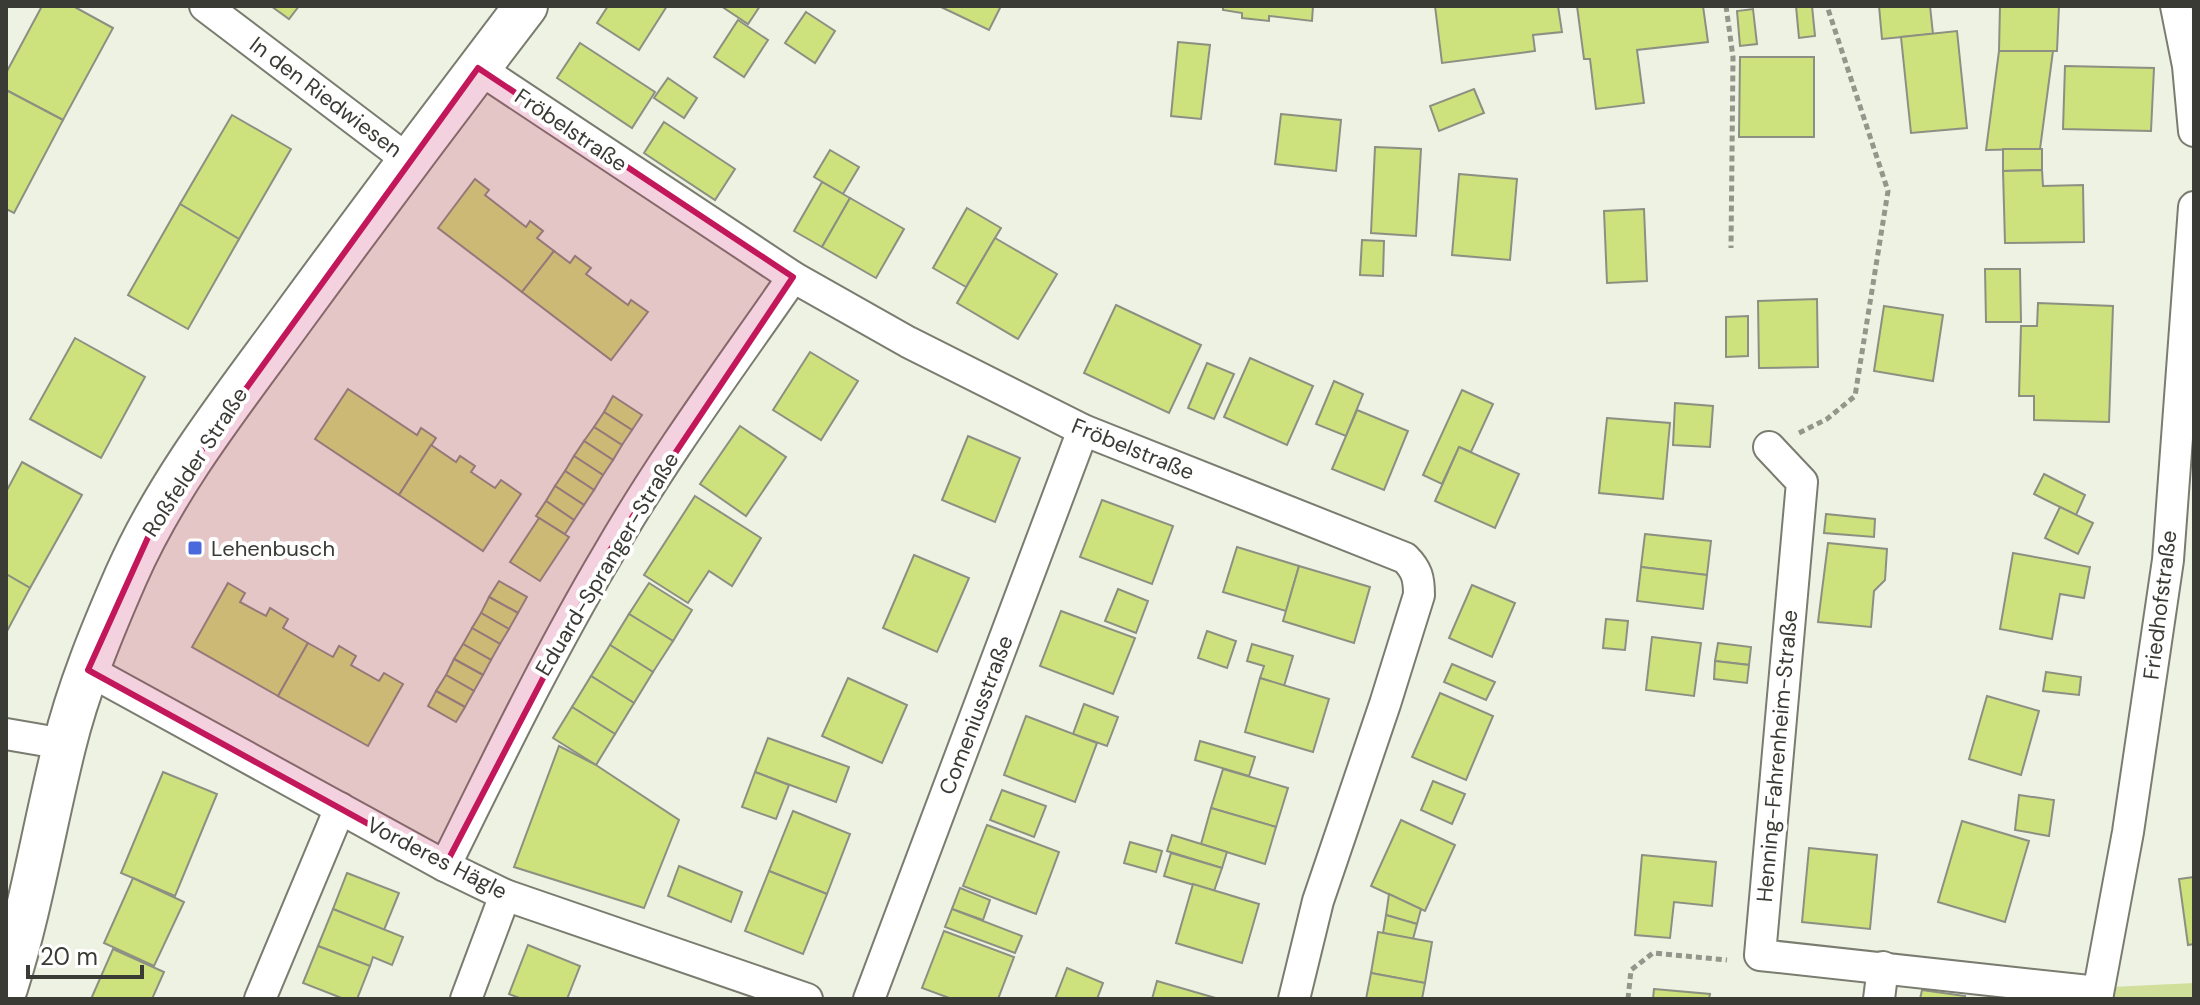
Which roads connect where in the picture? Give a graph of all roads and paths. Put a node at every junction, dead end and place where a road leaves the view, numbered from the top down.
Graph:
1 (205, 6) edge
2 (526, 6) edge
3 (1726, 6) edge
4 (1827, 6) edge
5 (2176, 6) edge
6 (478, 68) junction
7 (2194, 131) edge
8 (408, 160) junction
9 (2194, 207) edge
10 (1731, 248) dead end
11 (793, 277) junction
12 (1083, 430) junction
13 (1769, 447) joint
14 (88, 670) junction
15 (6, 734) edge
16 (64, 744) junction
17 (340, 808) junction
18 (445, 866) junction
19 (505, 895) junction
20 (1760, 955) junction
21 (1883, 967) junction
22 (6, 988) edge
23 (2097, 995) edge
24 (260, 999) edge
25 (466, 999) edge
26 (807, 999) edge
27 (869, 999) edge
28 (1294, 999) edge
29 (1628, 999) edge
30 (1879, 999) edge

1 - 8 street, In den Riedwiesen
2 - 6 street, Roßfelder Straße
3 - 10 path
4 - 13 path
5 - 7 street
6 - 8 street, Roßfelder Straße
6 - 11 street, Fröbelstraße
8 - 14 street, Roßfelder Straße
9 - 23 street, Friedhofstraße
11 - 12 street, Fröbelstraße
11 - 18 street, Eduard-Spranger-Straße
12 - 27 street, Comeniusstraße
12 - 28 street, Fröbelstraße
13 - 20 street, Henning-Fahrenheim-Straße
14 - 16 street, Roßfelder Straße
14 - 17 street, Vorderes Hägle
15 - 16 street
16 - 22 street, Roßfelder Straße
17 - 18 street, Vorderes Hägle
17 - 24 street
18 - 19 street, Vorderes Hägle
19 - 25 street
19 - 26 street, Vorderes Hägle
20 - 21 street
20 - 29 path
21 - 23 street
21 - 30 street

